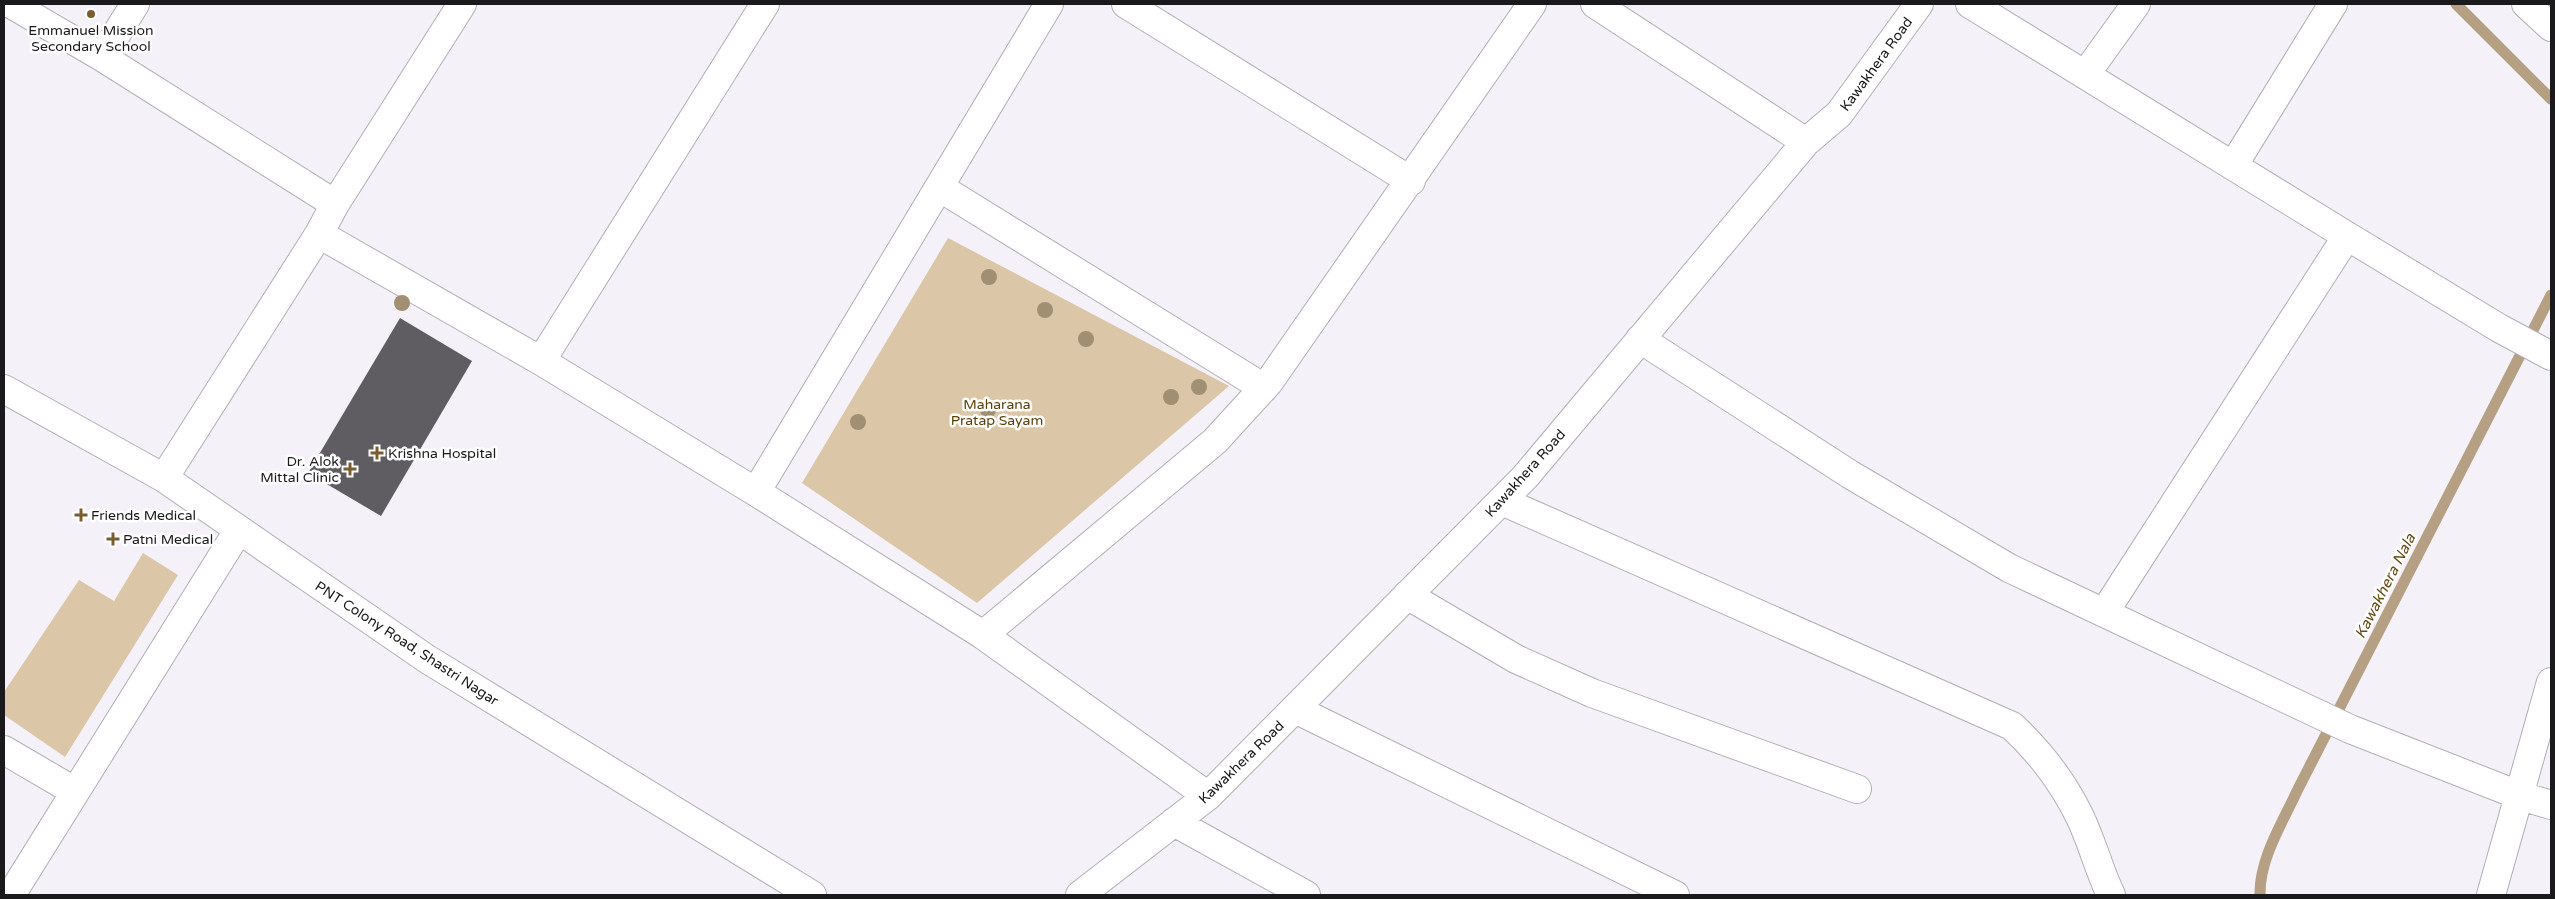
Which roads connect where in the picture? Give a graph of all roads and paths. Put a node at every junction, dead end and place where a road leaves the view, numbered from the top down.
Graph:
1 (11, 4) edge
2 (134, 4) edge
3 (462, 4) edge
4 (766, 4) edge
5 (1049, 4) edge
6 (1126, 4) edge
7 (1532, 4) edge
8 (1595, 4) edge
9 (1919, 4) edge
10 (1970, 4) edge
11 (2136, 4) edge
12 (2333, 4) edge
13 (2526, 4) edge
14 (2551, 27) edge
15 (102, 57) junction
16 (2086, 75) junction
17 (1806, 142) junction
18 (2232, 166) junction
19 (1411, 181) junction
20 (939, 187) junction
21 (335, 204) junction
22 (319, 234) junction
23 (2347, 236) junction
24 (1640, 339) junction
25 (2548, 354) edge
26 (541, 361) junction
27 (1264, 388) junction
28 (4, 389) edge
29 (164, 478) junction
30 (756, 492) junction
31 (1502, 501) junction
32 (238, 531) junction
33 (1407, 596) junction
34 (2104, 613) junction
35 (984, 635) junction
36 (2551, 682) edge
37 (1295, 709) junction
38 (4, 750) edge
39 (1857, 789) dead end
40 (74, 791) junction
41 (1208, 796) junction
42 (2521, 796) junction
43 (2551, 805) edge
44 (1174, 822) junction
45 (11, 895) edge
46 (812, 895) edge
47 (1080, 895) edge
48 (1306, 895) edge
49 (1675, 895) edge
50 (2111, 895) edge
51 (2491, 895) edge

1 - 15 street
2 - 15 street
3 - 21 street
4 - 26 street
5 - 20 street
6 - 19 street
7 - 19 street
8 - 17 street
9 - 17 street, Kawakhera Road
10 - 16 street
11 - 16 street
12 - 18 street
13 - 14 street
15 - 21 street
16 - 18 street
17 - 24 street, Kawakhera Road
18 - 23 street
19 - 27 street
20 - 27 street
20 - 30 street
21 - 22 street
22 - 26 street
22 - 29 street
23 - 25 street
23 - 34 street
24 - 31 street, Kawakhera Road
24 - 34 street
26 - 30 street
27 - 35 street
28 - 29 street, PNT Colony Road, Shastri Nagar
29 - 32 street, PNT Colony Road, Shastri Nagar
30 - 35 street
31 - 33 street, Kawakhera Road
31 - 50 street
32 - 40 street
32 - 46 street, PNT Colony Road, Shastri Nagar
33 - 37 street, Kawakhera Road
33 - 39 street
34 - 42 street
35 - 41 street
36 - 42 street
37 - 41 street, Kawakhera Road
37 - 49 street
38 - 40 street
40 - 45 street
41 - 44 street, Kawakhera Road
42 - 43 street
42 - 51 street
44 - 47 street, Kawakhera Road
44 - 48 street

